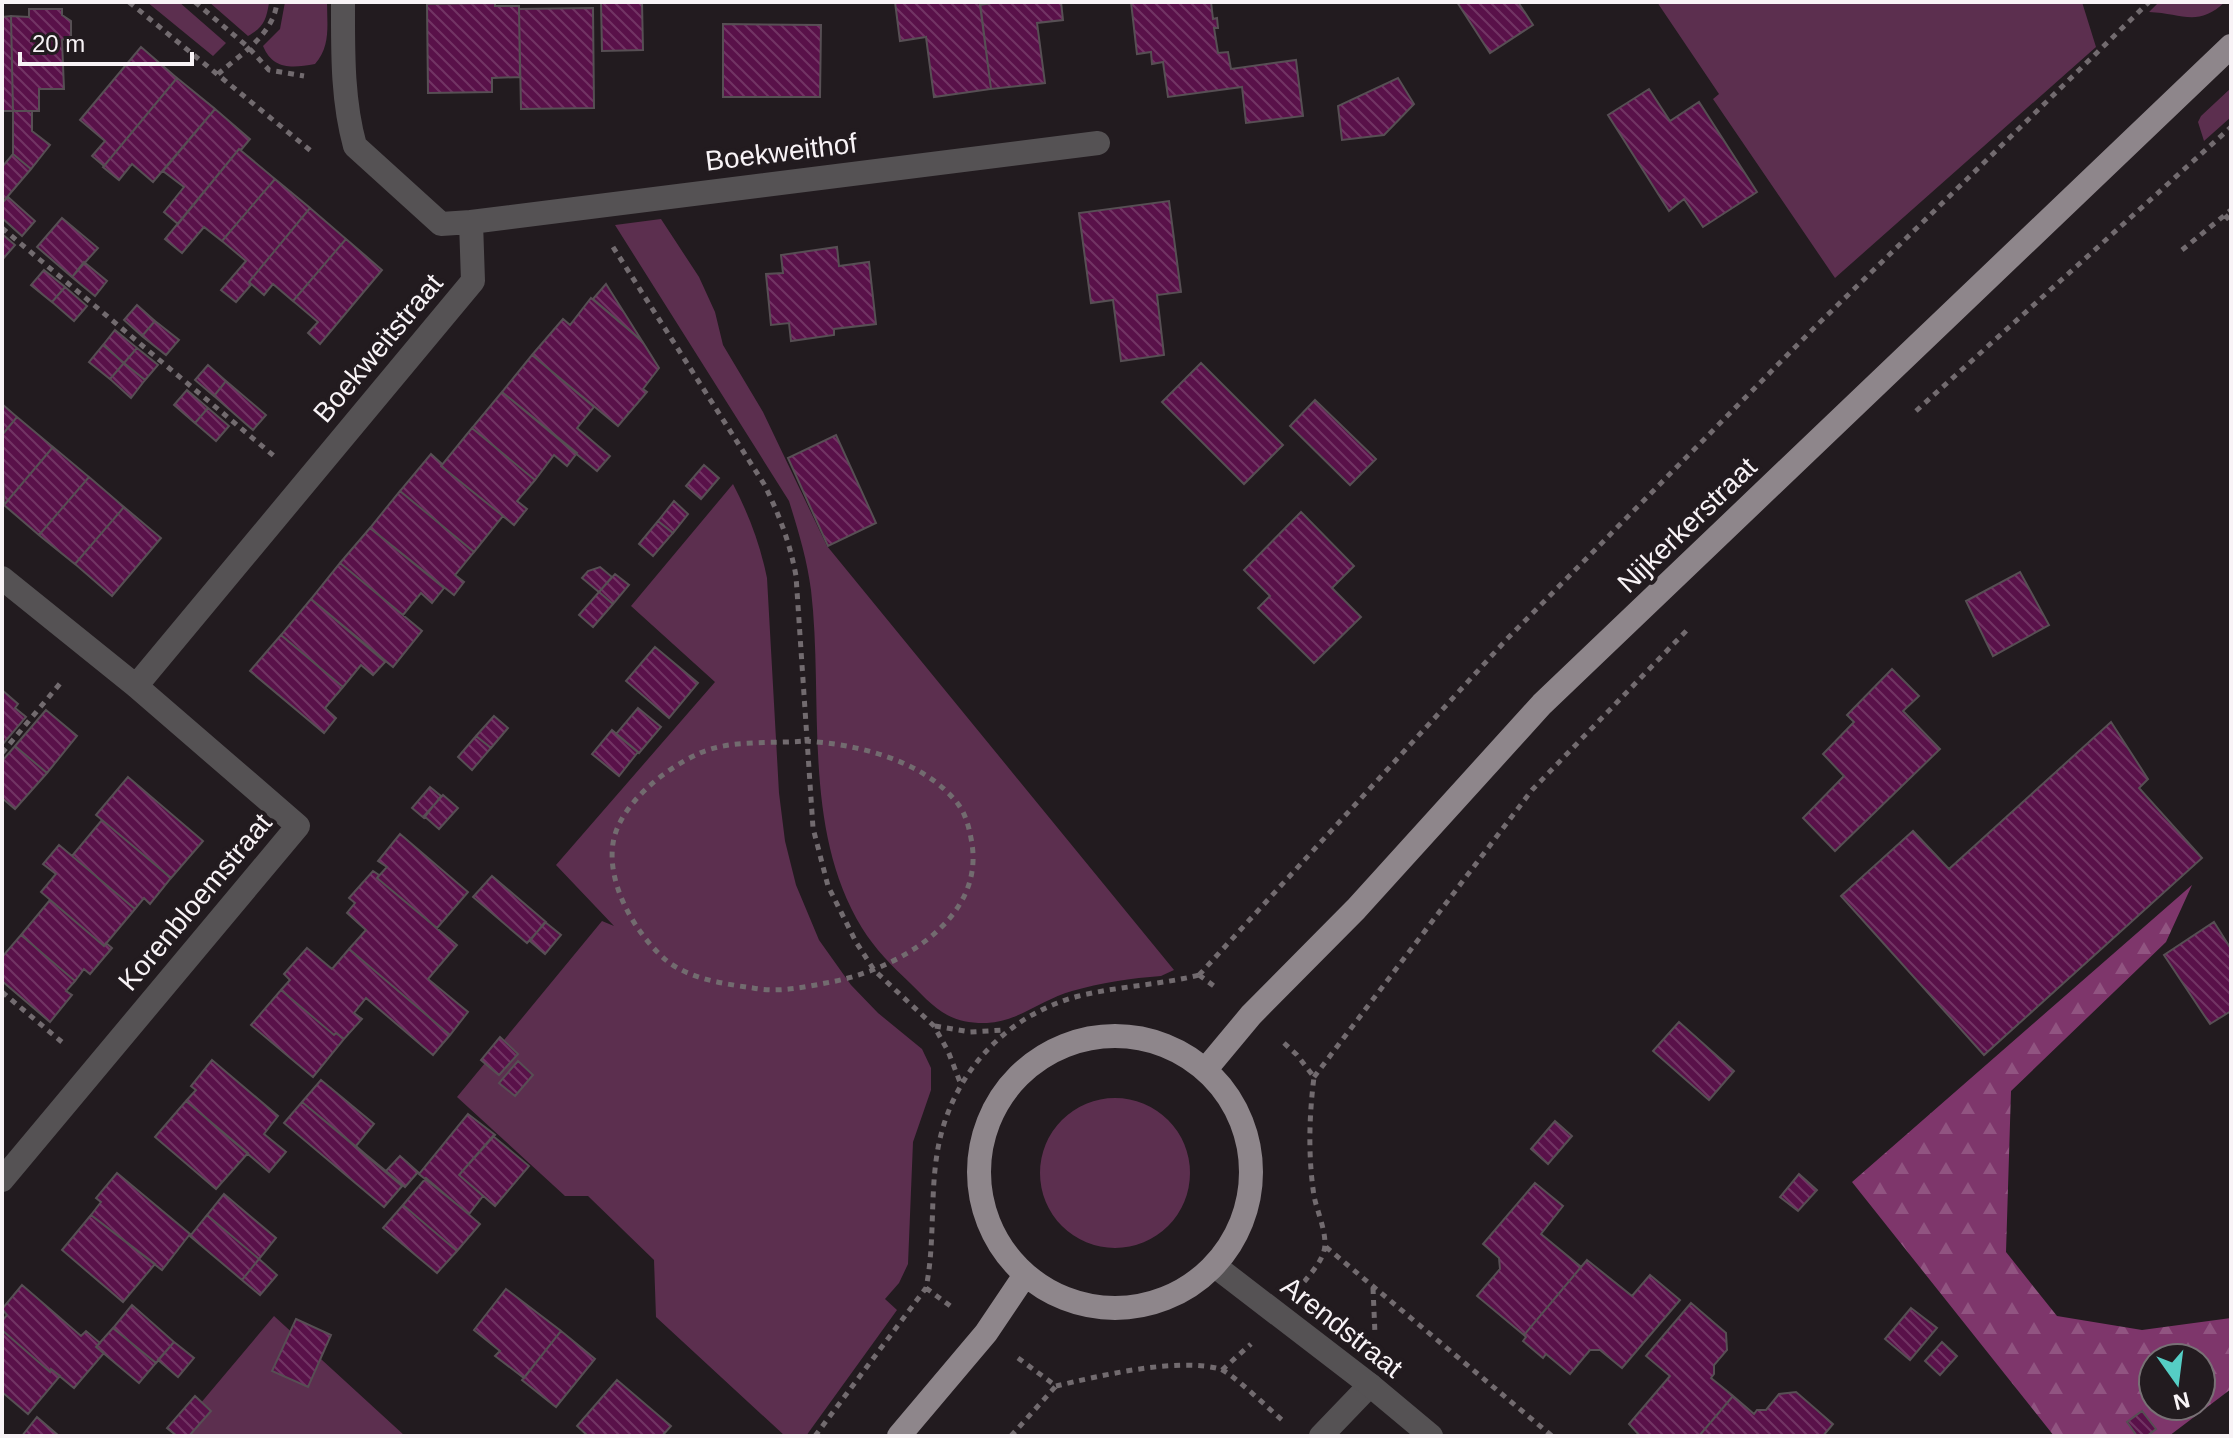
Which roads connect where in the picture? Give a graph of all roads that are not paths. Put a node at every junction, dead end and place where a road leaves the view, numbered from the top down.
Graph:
1 (343, 2) edge
2 (2231, 46) edge
3 (1098, 143) dead end
4 (471, 222) junction
5 (2, 578) edge
6 (136, 686) junction
7 (1206, 1069) junction
8 (2, 1180) edge
9 (1215, 1266) junction
10 (1025, 1275) junction
11 (1370, 1385) junction
12 (899, 1436) edge
13 (1321, 1436) edge
14 (1431, 1436) edge

1 - 4 street
2 - 7 main road, Nijkerkerstraat
3 - 4 street, Boekweithof
4 - 6 street, Boekweitstraat
5 - 6 street
6 - 8 street, Korenbloemstraat
7 - 9 main road
7 - 10 main road
9 - 10 main road
9 - 11 street, Arendstraat
10 - 12 main road
11 - 13 street
11 - 14 street, Arendstraat

